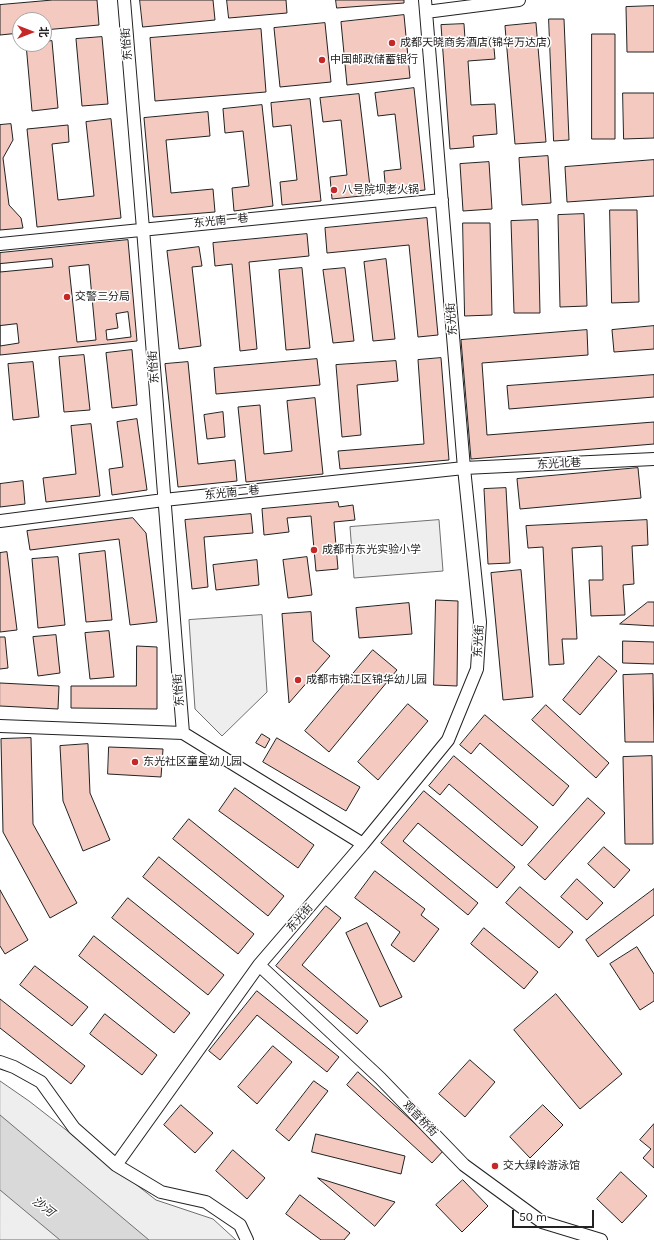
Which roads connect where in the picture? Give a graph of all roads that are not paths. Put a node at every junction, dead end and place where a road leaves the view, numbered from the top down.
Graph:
1 (124, 0) edge
2 (519, 0) edge
3 (425, 6) edge
4 (442, 200) junction
5 (143, 229) junction
6 (0, 244) edge
7 (654, 459) edge
8 (464, 468) junction
9 (164, 500) junction
10 (0, 521) edge
11 (0, 726) edge
12 (183, 733) junction
13 (363, 844) junction
14 (259, 965) junction
15 (0, 1062) edge
16 (116, 1165) junction
17 (248, 1240) edge
18 (601, 1240) edge

1 - 5 street, 东怡街
2 - 3 street
3 - 4 street, 东光街
4 - 5 street, 东光南一巷
4 - 8 street, 东光街
5 - 6 street, 东光南一巷
5 - 9 street, 东怡街
7 - 8 street, 东光北巷
8 - 9 street, 东光南二巷
8 - 13 street, 东光街
9 - 10 street, 东光南二巷
9 - 12 street, 东怡街
11 - 12 street
12 - 13 street
13 - 14 street, 东光街
14 - 16 street, 东光街
14 - 18 street, 观音桥街
15 - 16 street
16 - 17 street

